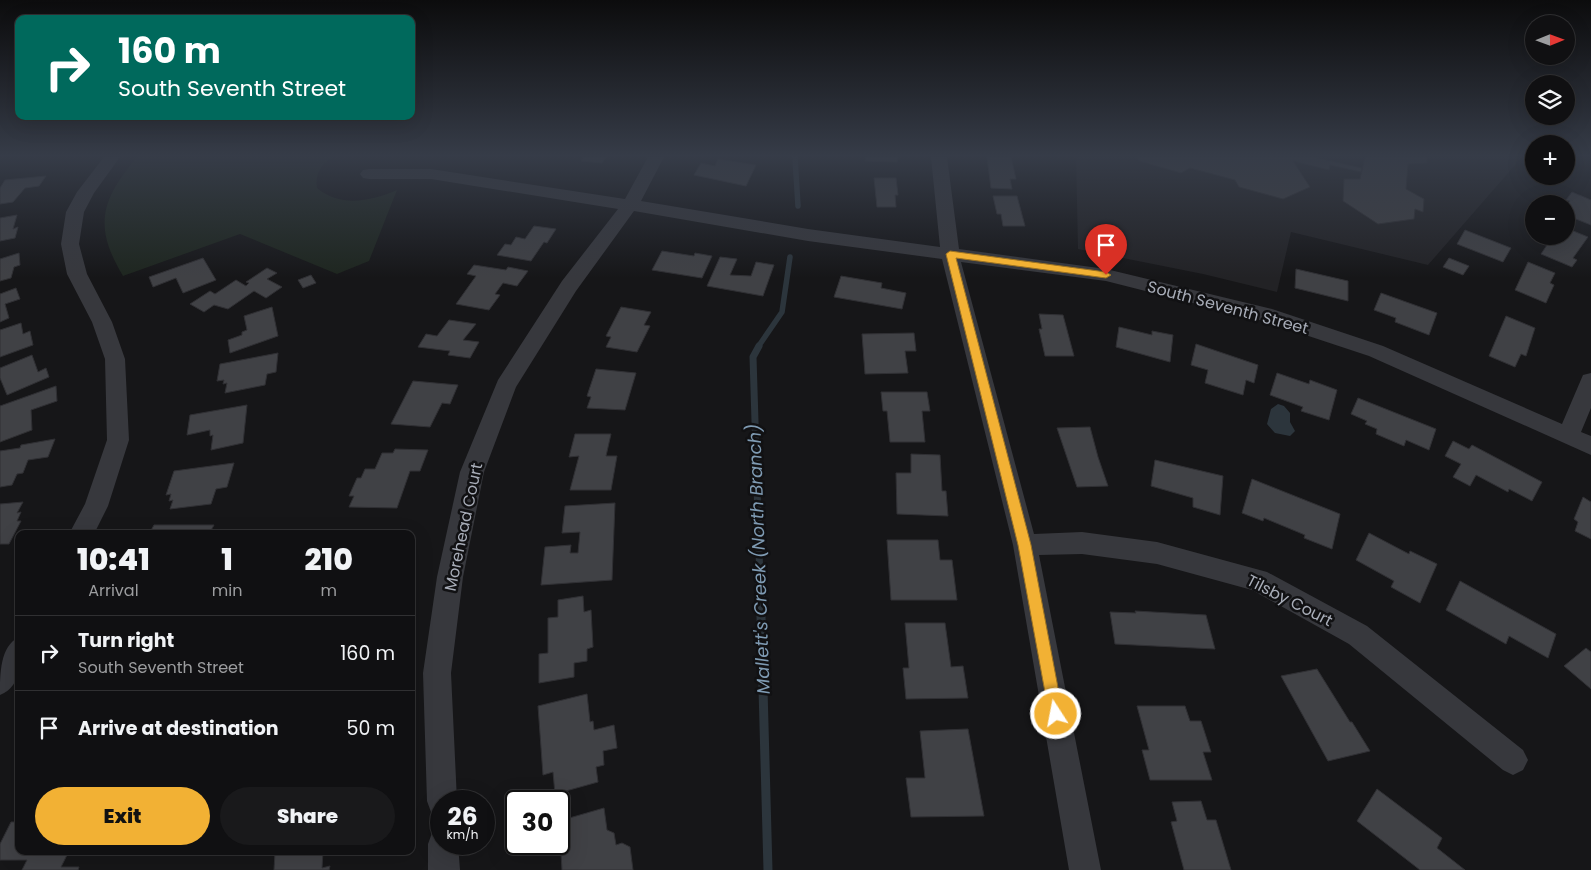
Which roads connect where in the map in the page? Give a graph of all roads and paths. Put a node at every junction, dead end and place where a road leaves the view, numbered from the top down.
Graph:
1 (84, 198) edge
2 (582, 198) edge
3 (634, 198) edge
4 (943, 198) edge
5 (630, 205) junction
6 (950, 254) junction
7 (1591, 381) edge
8 (1569, 435) junction
9 (1591, 446) edge
10 (83, 530) edge
11 (1025, 545) junction
12 (15, 656) edge
13 (0, 682) edge
14 (1513, 760) dead end
15 (442, 790) edge
16 (443, 855) edge
17 (444, 870) edge
18 (1085, 870) edge

1 - 10 street
2 - 5 street, South Seventh Street
3 - 5 street, Morehead Court
4 - 6 street
5 - 6 street, South Seventh Street
5 - 15 street, Morehead Court
6 - 8 street, South Seventh Street
6 - 11 street
7 - 8 street
8 - 9 street, South Seventh Street
11 - 14 street, Tilsby Court
11 - 18 street
12 - 13 street
16 - 17 street

